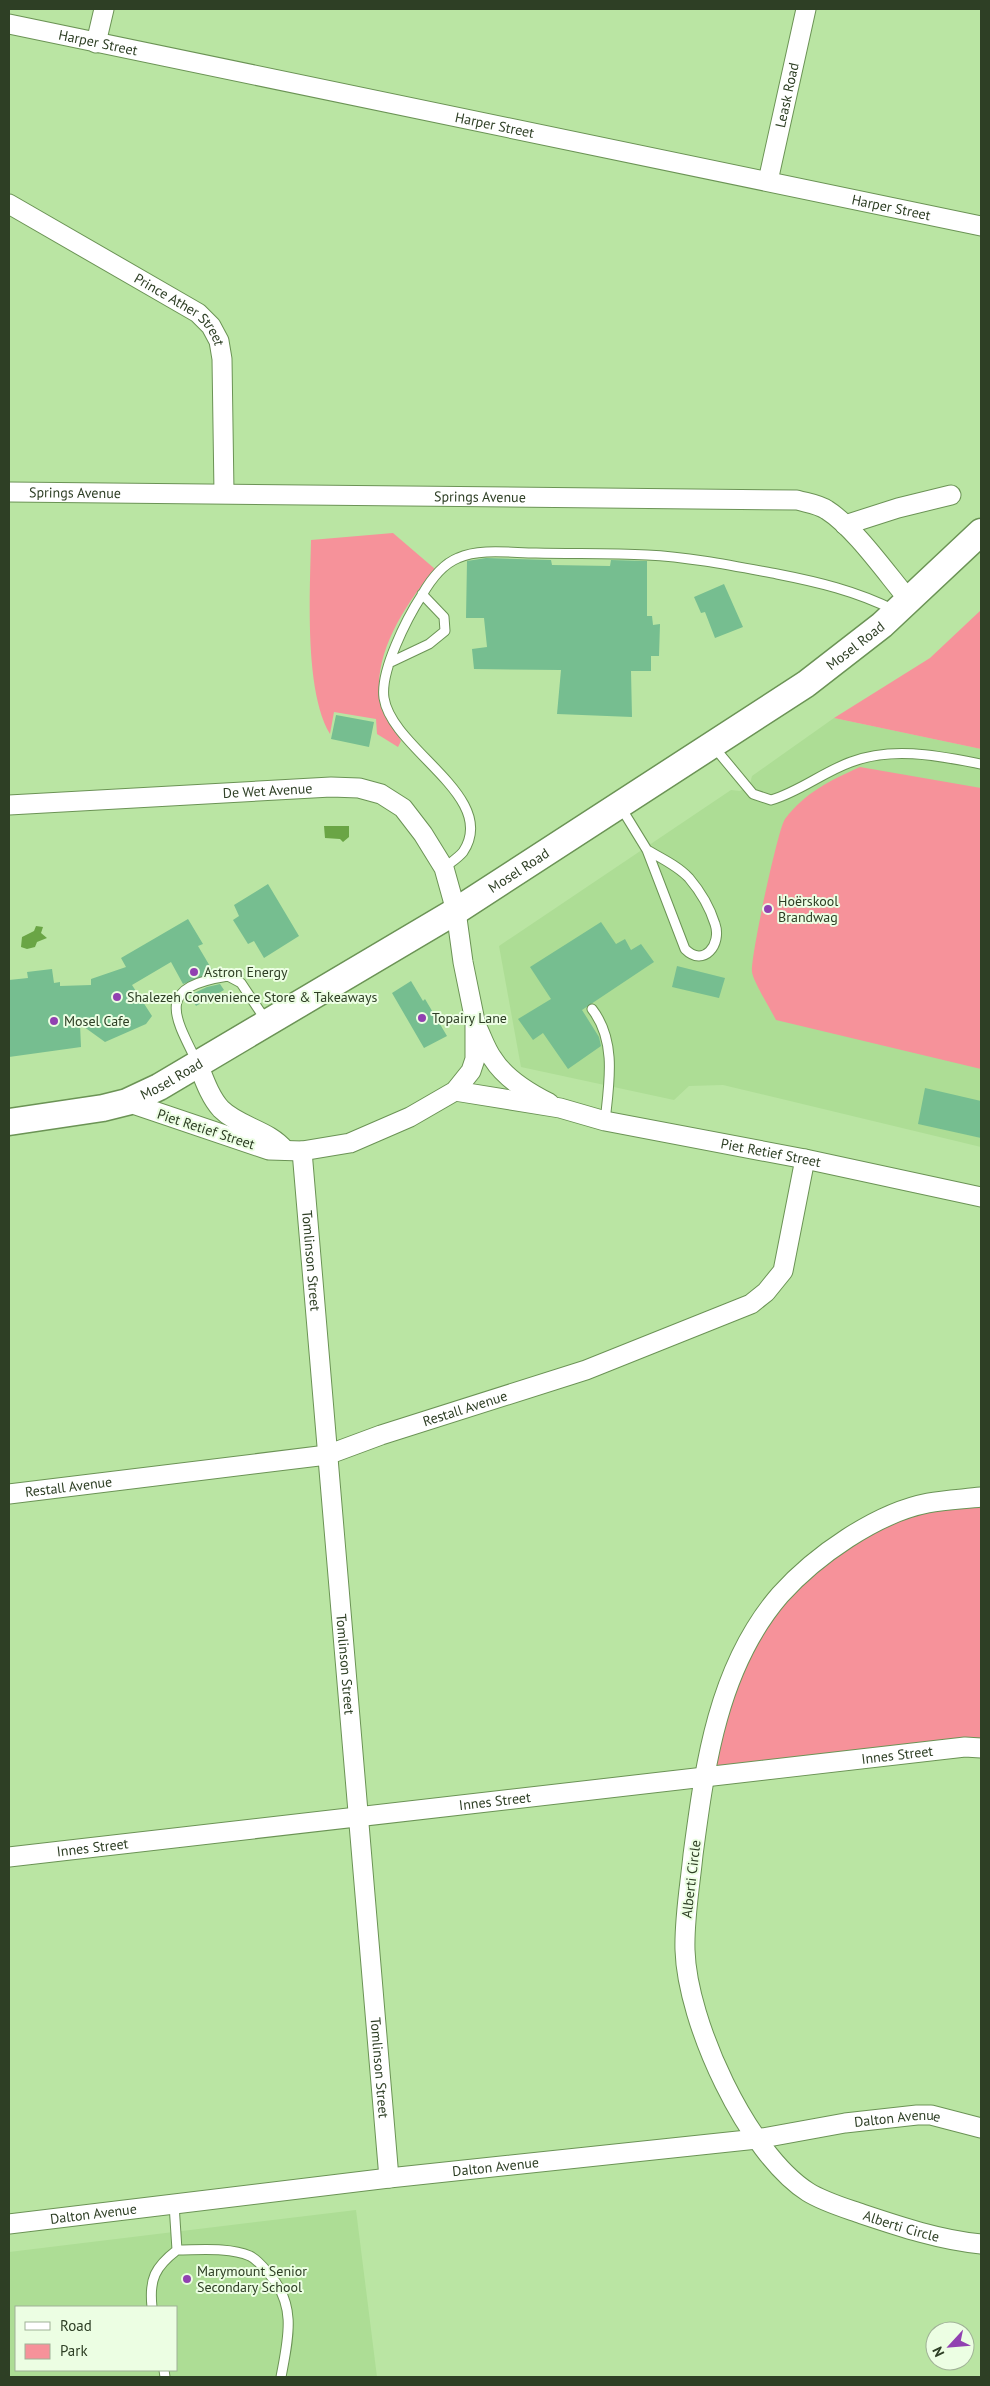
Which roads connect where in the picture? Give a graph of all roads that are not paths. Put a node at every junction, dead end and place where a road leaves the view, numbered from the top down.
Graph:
1 (104, 9) edge
2 (806, 9) edge
3 (9, 24) edge
4 (96, 43) junction
5 (768, 182) junction
6 (9, 204) edge
7 (981, 226) edge
8 (9, 492) edge
9 (224, 493) junction
10 (951, 495) dead end
11 (846, 525) junction
12 (981, 532) edge
13 (422, 594) junction
14 (903, 606) junction
15 (391, 662) junction
16 (713, 745) junction
17 (981, 764) edge
18 (9, 805) edge
19 (620, 806) junction
20 (647, 850) junction
21 (444, 868) junction
22 (456, 911) junction
23 (592, 1009) dead end
24 (475, 1021) junction
25 (268, 1024) junction
26 (198, 1064) junction
27 (455, 1091) junction
28 (127, 1102) junction
29 (560, 1108) junction
30 (605, 1121) junction
31 (9, 1122) edge
32 (294, 1150) junction
33 (805, 1159) junction
34 (981, 1196) edge
35 (327, 1455) junction
36 (9, 1494) edge
37 (981, 1497) edge
38 (981, 1748) edge
39 (703, 1779) junction
40 (358, 1817) junction
41 (9, 1857) edge
42 (981, 2128) edge
43 (757, 2139) junction
44 (389, 2178) junction
45 (174, 2204) junction
46 (9, 2224) edge
47 (981, 2244) edge
48 (177, 2250) junction
49 (152, 2306) edge
50 (281, 2377) edge

1 - 4 street
2 - 5 street, Leask Road
3 - 4 street, Harper Street
4 - 5 street, Harper Street
5 - 7 street, Harper Street
6 - 9 street, Prince Ather Street
8 - 9 street, Springs Avenue
9 - 11 street, Springs Avenue
10 - 11 street
11 - 14 street, Springs Avenue
12 - 14 street, Mosel Road
13 - 14 lane
13 - 15 lane
13 - 15 lane
14 - 16 street, Mosel Road
15 - 21 lane
16 - 17 lane
16 - 19 street, Mosel Road
18 - 21 street, De Wet Avenue
19 - 20 lane
19 - 22 street, Mosel Road
20 - 20 lane
21 - 22 street, De Wet Avenue
22 - 24 street, Piet Retief Street
22 - 25 street, Mosel Road
23 - 30 lane
24 - 27 street, Piet Retief Street
24 - 29 street, Piet Retief Street
25 - 26 street, Mosel Road
25 - 26 lane
26 - 28 street, Mosel Road
26 - 32 street, Piet Retief Street
27 - 29 street, Piet Retief Street
27 - 32 street, Piet Retief Street
28 - 31 street, Mosel Road
28 - 32 street, Piet Retief Street
29 - 30 street, Piet Retief Street
30 - 33 street, Piet Retief Street
32 - 35 street, Tomlinson Street
33 - 34 street, Piet Retief Street
33 - 35 street, Restall Avenue
35 - 36 street, Restall Avenue
35 - 40 street, Tomlinson Street
37 - 39 street, Alberti Circle
38 - 39 street, Innes Street
39 - 40 street, Innes Street
39 - 43 street, Alberti Circle
40 - 41 street, Innes Street
40 - 44 street, Tomlinson Street
42 - 43 street, Dalton Avenue
43 - 44 street, Dalton Avenue
43 - 47 street, Alberti Circle
44 - 45 street, Dalton Avenue
45 - 46 street, Dalton Avenue
45 - 48 lane
48 - 49 lane
48 - 50 lane

